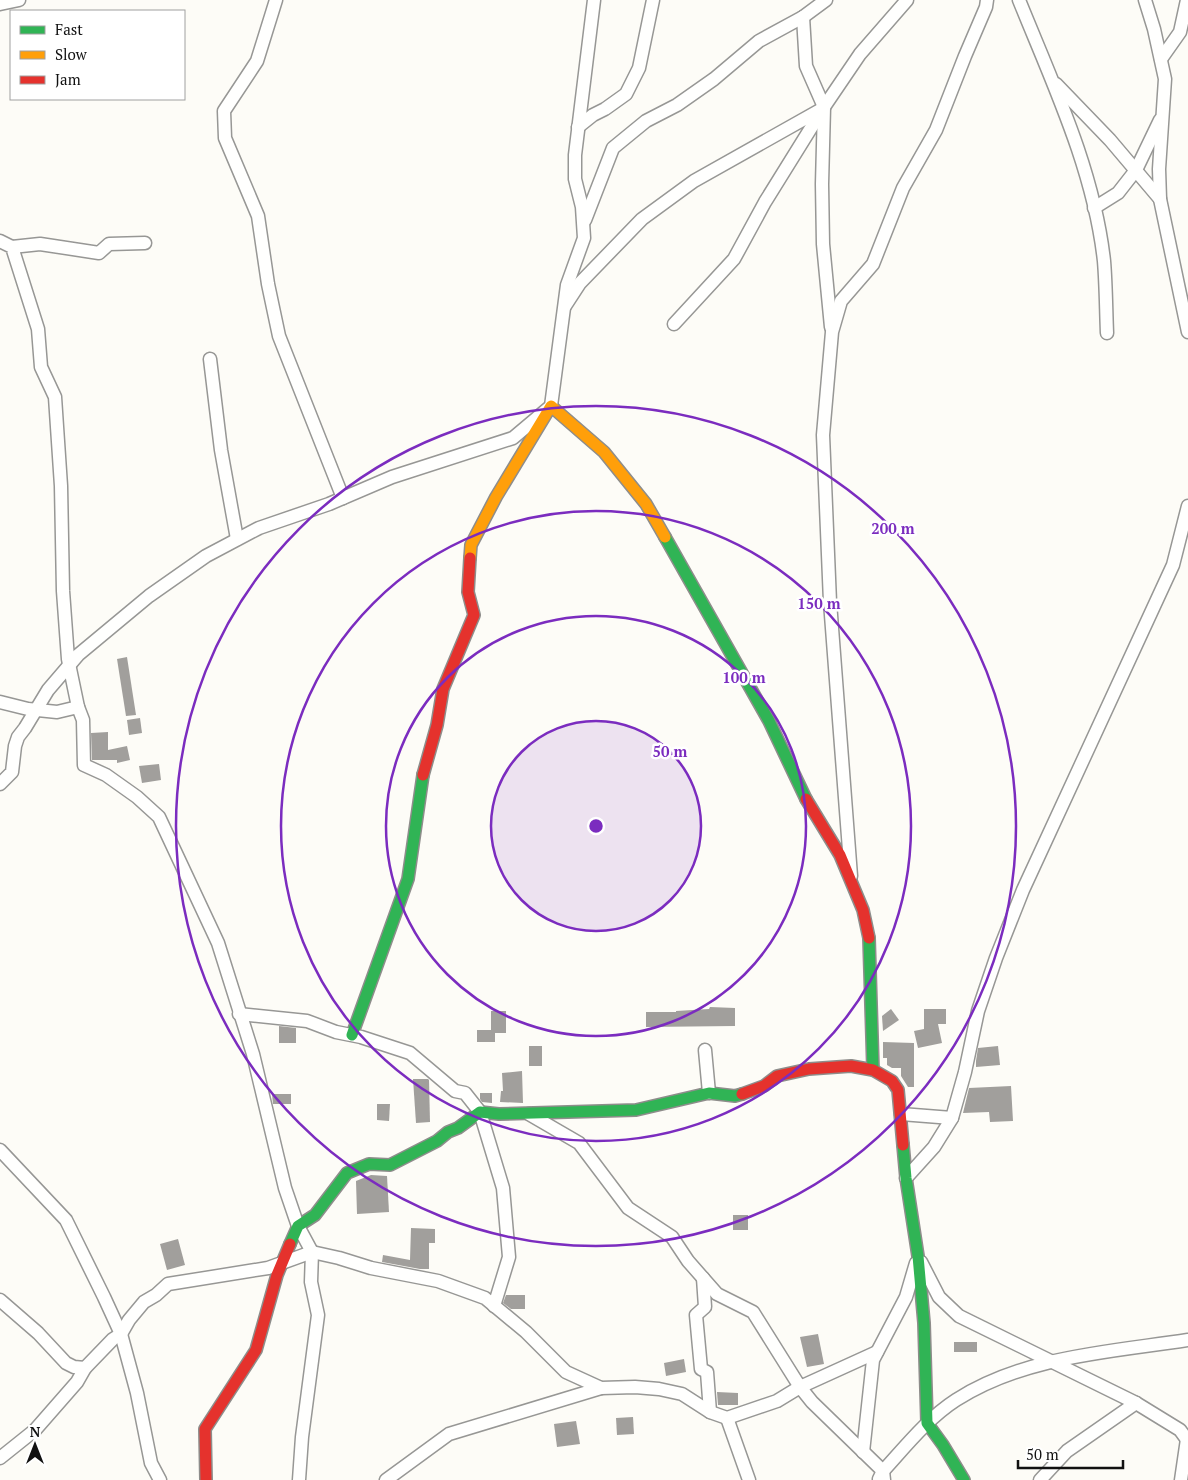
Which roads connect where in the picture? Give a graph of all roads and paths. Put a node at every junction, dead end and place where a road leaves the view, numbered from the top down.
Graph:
1 (19, 0) edge
2 (276, 0) edge
3 (594, 0) edge
4 (653, 0) edge
5 (826, 0) edge
6 (907, 0) edge
7 (987, 0) edge
8 (1019, 0) edge
9 (1145, 0) edge
10 (1187, 0) edge
11 (0, 4) edge
12 (803, 17) junction
13 (1161, 59) junction
14 (1052, 80) junction
15 (824, 107) junction
16 (1162, 115) junction
17 (578, 127) junction
18 (1136, 170) junction
19 (1160, 199) junction
20 (1094, 208) junction
21 (583, 227) junction
22 (0, 241) edge
23 (145, 243) dead end
24 (12, 247) junction
25 (564, 308) junction
26 (674, 324) dead end
27 (832, 332) junction
28 (1188, 332) edge
29 (1107, 333) dead end
30 (210, 359) dead end
31 (551, 406) junction
32 (344, 498) junction
33 (1188, 506) edge
34 (237, 539) junction
35 (70, 664) junction
36 (0, 702) edge
37 (78, 707) junction
38 (36, 709) junction
39 (0, 784) edge
40 (851, 882) junction
41 (239, 1014) junction
42 (352, 1035) junction
43 (705, 1050) dead end
44 (874, 1070) junction
45 (709, 1093) junction
46 (480, 1112) junction
47 (526, 1112) junction
48 (901, 1114) junction
49 (952, 1118) junction
50 (0, 1150) edge
51 (906, 1178) junction
52 (298, 1226) junction
53 (312, 1252) junction
54 (918, 1256) junction
55 (282, 1263) junction
56 (703, 1278) junction
57 (0, 1300) edge
58 (494, 1306) junction
59 (121, 1334) junction
60 (1188, 1340) edge
61 (877, 1352) junction
62 (1049, 1362) junction
63 (85, 1368) junction
64 (800, 1387) junction
65 (601, 1388) junction
66 (1136, 1403) junction
67 (710, 1412) junction
68 (727, 1418) junction
69 (927, 1423) junction
70 (1187, 1440) edge
71 (863, 1452) junction
72 (0, 1458) edge
73 (882, 1477) edge
74 (160, 1480) edge
75 (206, 1480) edge
76 (299, 1480) edge
77 (386, 1480) edge
78 (749, 1480) edge
79 (964, 1480) edge
80 (1040, 1480) edge
81 (1181, 1480) edge

1 - 11 street
2 - 32 street
3 - 17 street
4 - 17 street
5 - 12 street
6 - 15 street
7 - 27 street
8 - 14 street
9 - 13 street
10 - 13 street
12 - 15 street
12 - 21 street
13 - 16 street
14 - 18 street
14 - 20 street
15 - 25 street
15 - 26 street
15 - 27 street
16 - 18 street
16 - 19 street
17 - 21 street
18 - 19 street
18 - 20 street
19 - 28 street
20 - 29 street
21 - 25 street
22 - 24 street
23 - 24 street
24 - 35 street
25 - 31 street
27 - 40 street
30 - 34 street
31 - 32 street
31 - 40 street
31 - 42 street
32 - 34 street
33 - 49 street
34 - 35 street
35 - 37 street
35 - 38 street
36 - 38 street
37 - 38 street
37 - 41 street
38 - 39 street
40 - 44 street
41 - 42 street
41 - 52 street
42 - 46 street
43 - 45 street
44 - 45 street
44 - 48 street
45 - 47 street
46 - 47 street
46 - 52 street
46 - 58 street
47 - 56 street
48 - 49 street
48 - 51 street
49 - 51 street
50 - 59 street
51 - 54 street
52 - 53 street
52 - 55 street
53 - 55 street
53 - 58 street
53 - 76 street
54 - 61 street
54 - 62 street
54 - 69 street
55 - 59 street
55 - 75 street
56 - 64 street
56 - 67 street
57 - 63 street
58 - 65 street
59 - 63 street
59 - 74 street
60 - 62 street
61 - 64 street
61 - 71 street
62 - 66 street
62 - 69 street
63 - 72 street
64 - 68 street
64 - 71 street
65 - 67 street
65 - 77 street
66 - 70 street
66 - 80 street
67 - 68 street
68 - 78 street
69 - 73 street
69 - 79 street
70 - 81 street
71 - 73 street

